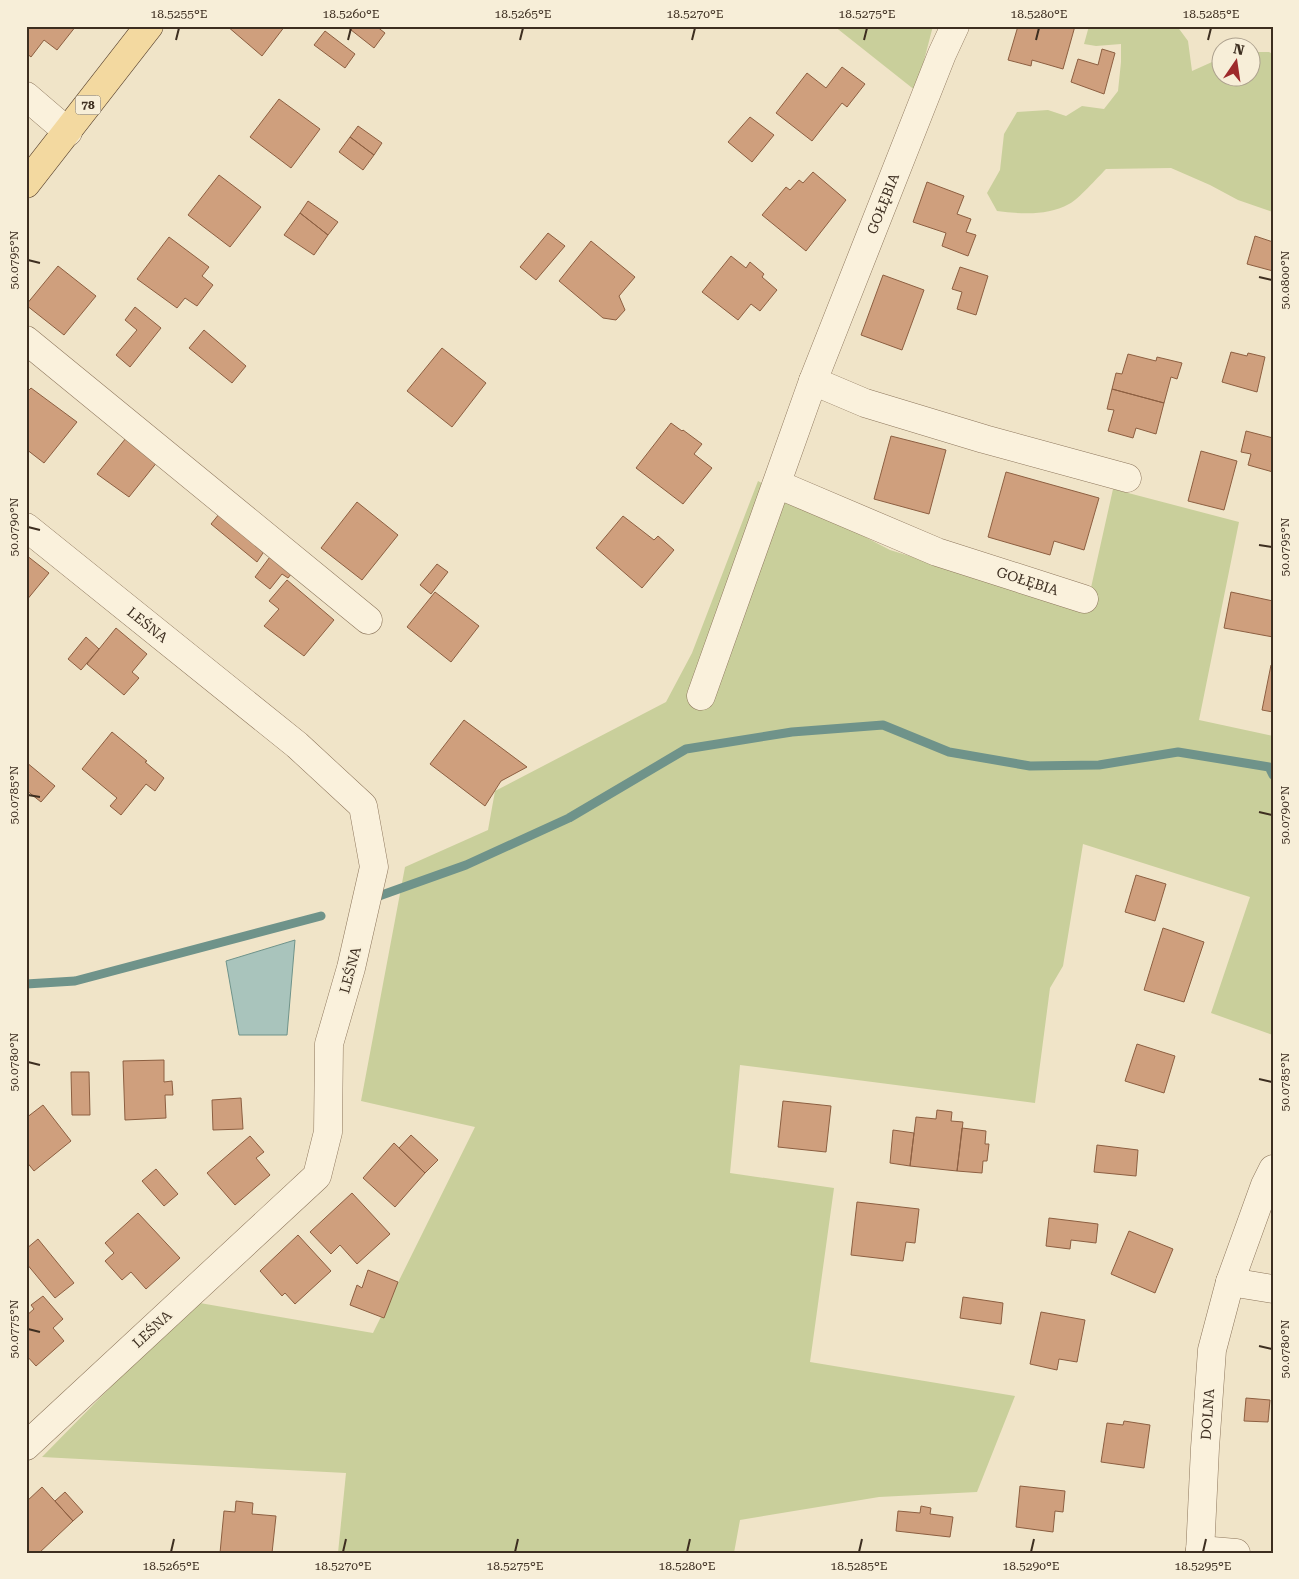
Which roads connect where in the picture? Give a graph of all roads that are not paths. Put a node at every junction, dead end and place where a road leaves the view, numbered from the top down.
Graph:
1 (150, 26) edge
2 (955, 26) edge
3 (26, 96) edge
4 (68, 132) junction
5 (26, 184) edge
6 (26, 340) edge
7 (814, 381) junction
8 (1127, 478) dead end
9 (777, 484) junction
10 (26, 527) edge
11 (1084, 599) dead end
12 (368, 620) dead end
13 (700, 696) dead end
14 (1273, 1169) edge
15 (1230, 1282) junction
16 (1273, 1288) edge
17 (26, 1446) edge
18 (1200, 1551) edge
19 (1236, 1553) edge

1 - 4 main road, 78
2 - 7 street, GOŁĘBIA
3 - 4 street
4 - 5 main road, 78
6 - 12 street
7 - 8 street
7 - 9 street, GOŁĘBIA
9 - 11 street, GOŁĘBIA
9 - 13 street, GOŁĘBIA
10 - 17 street, LEŚNA
14 - 15 street, DOLNA
15 - 16 street
15 - 18 street, DOLNA
18 - 19 street, DOLNA

